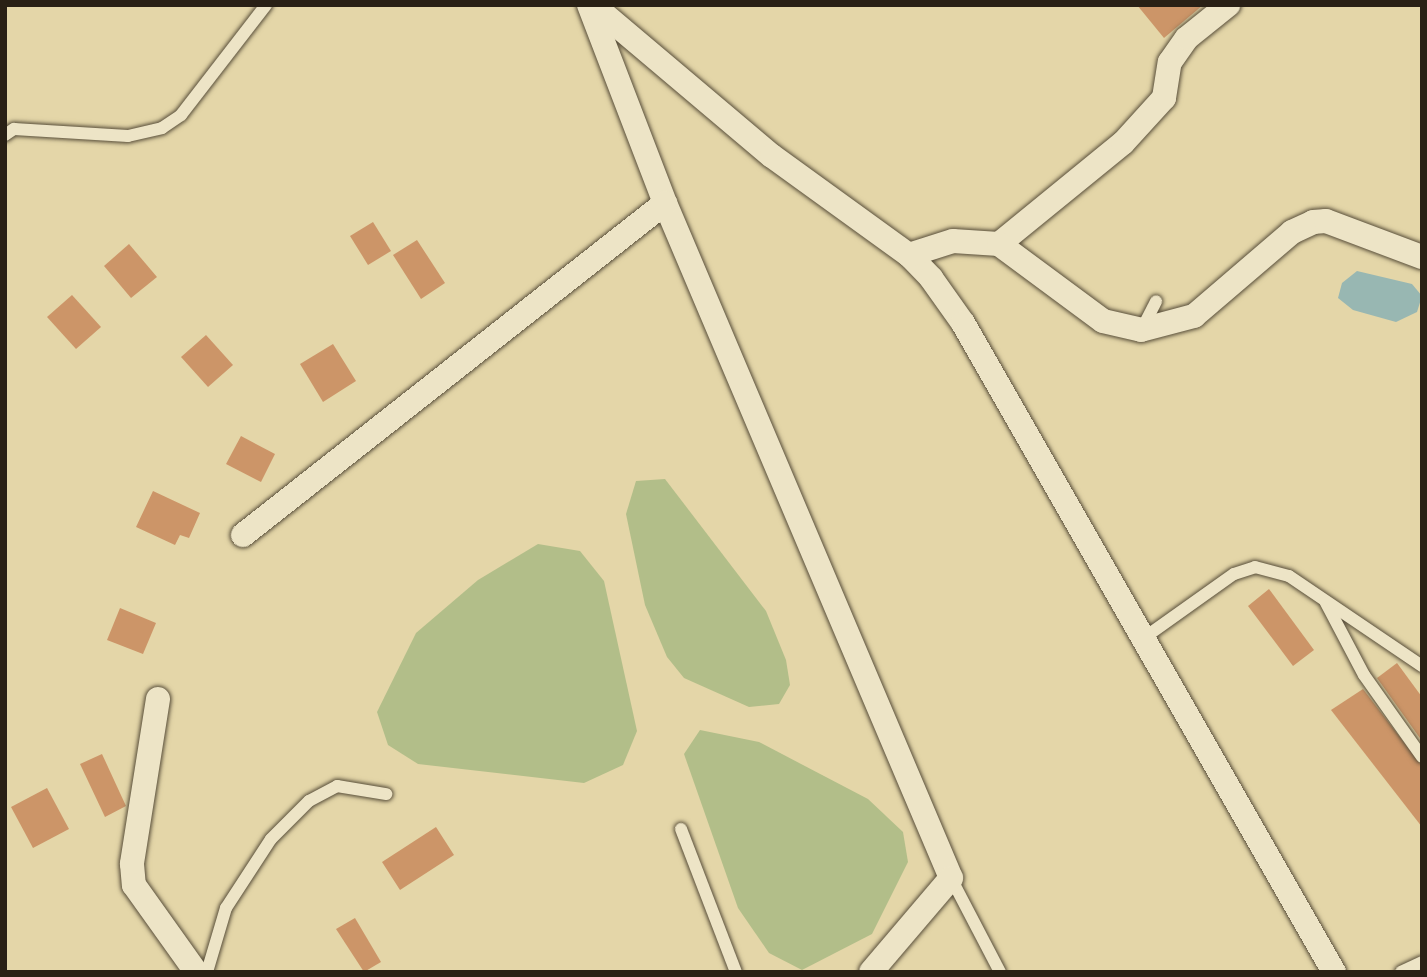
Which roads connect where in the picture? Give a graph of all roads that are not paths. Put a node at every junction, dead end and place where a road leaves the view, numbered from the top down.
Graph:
1 (265, 5) edge
2 (591, 5) edge
3 (1228, 5) edge
4 (5, 135) edge
5 (665, 202) junction
6 (999, 244) junction
7 (909, 255) junction
8 (1422, 257) edge
9 (1156, 301) dead end
10 (1141, 330) junction
11 (243, 535) dead end
12 (1325, 603) junction
13 (1141, 640) junction
14 (1422, 666) edge
15 (158, 699) dead end
16 (1422, 757) edge
17 (386, 794) dead end
18 (681, 829) dead end
19 (951, 878) junction
20 (1422, 962) edge
21 (196, 972) edge
22 (208, 972) edge
23 (736, 972) edge
24 (871, 972) edge
25 (1000, 972) edge
26 (1335, 972) edge
27 (1401, 972) edge

1 - 4 lane
2 - 5 street
2 - 7 street
3 - 6 street
5 - 11 street
5 - 19 street
6 - 7 street
6 - 10 street
7 - 13 street
8 - 10 street
9 - 10 lane
12 - 13 lane
12 - 14 lane
12 - 16 lane
13 - 26 street
15 - 21 street
17 - 22 lane
18 - 23 lane
19 - 24 street
19 - 25 lane
20 - 27 lane

